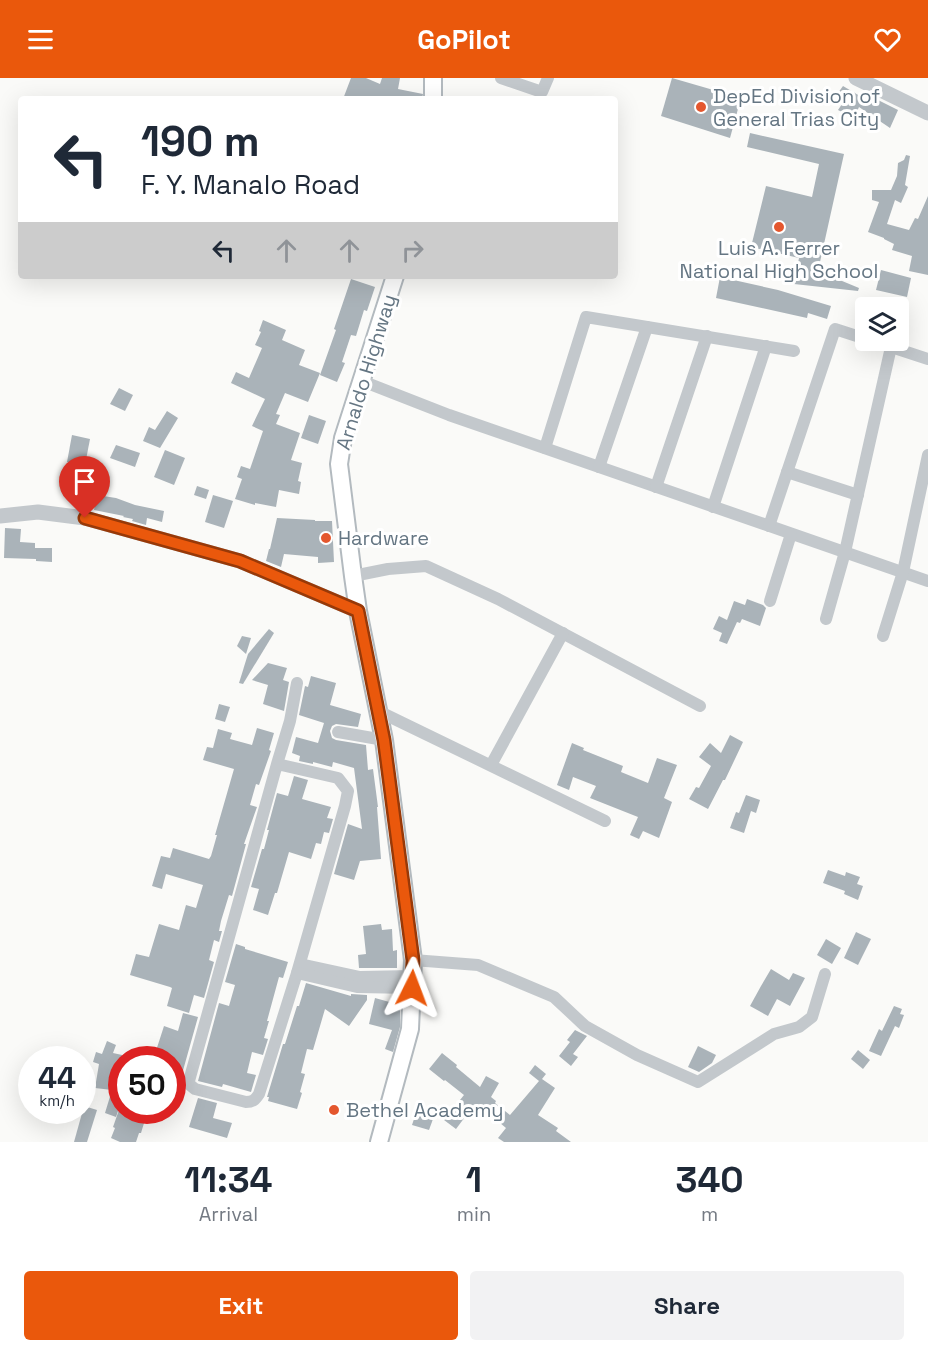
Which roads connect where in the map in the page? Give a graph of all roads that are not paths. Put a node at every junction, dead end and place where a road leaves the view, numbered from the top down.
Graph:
1 (433, 78) edge
2 (501, 78) edge
3 (548, 78) edge
4 (855, 78) edge
5 (432, 96) edge
6 (928, 113) edge
7 (394, 279) edge
8 (646, 327) junction
9 (855, 335) edge
10 (707, 336) junction
11 (766, 346) junction
12 (794, 351) dead end
13 (890, 351) edge
14 (902, 351) edge
15 (928, 360) edge
16 (362, 381) junction
17 (545, 448) junction
18 (928, 455) edge
19 (599, 467) junction
20 (787, 472) junction
21 (656, 487) junction
22 (858, 495) junction
23 (714, 507) junction
24 (0, 516) edge
25 (769, 526) junction
26 (791, 534) junction
27 (845, 552) junction
28 (903, 572) junction
29 (353, 576) junction
30 (928, 581) edge
31 (770, 601) dead end
32 (358, 611) junction
33 (826, 619) dead end
34 (563, 633) junction
35 (883, 636) dead end
36 (297, 683) dead end
37 (700, 706) dead end
38 (378, 711) junction
39 (338, 732) dead end
40 (384, 740) junction
41 (277, 764) junction
42 (491, 765) junction
43 (605, 820) dead end
44 (299, 968) junction
45 (825, 974) dead end
46 (412, 975) junction
47 (379, 1142) edge

1 - 5 main road
2 - 3 street
4 - 6 street
7 - 16 main road, Arnaldo Highway
8 - 10 street
8 - 17 street
8 - 19 street
9 - 20 street
10 - 11 street
10 - 21 street
11 - 12 street
11 - 23 street
13 - 22 street
14 - 15 street
16 - 17 street
16 - 29 main road, Arnaldo Highway
17 - 19 street
18 - 28 street
19 - 21 street
20 - 22 street
20 - 25 street
21 - 23 street
22 - 27 street
23 - 25 street
24 - 32 street
25 - 26 street
26 - 27 street
26 - 31 street
27 - 28 street
27 - 33 street
28 - 30 street
28 - 35 street
29 - 32 main road, Arnaldo Highway
29 - 34 street
32 - 38 main road, Arnaldo Highway
34 - 37 street
34 - 42 street
36 - 41 street
38 - 40 main road, Arnaldo Highway
38 - 42 street
39 - 40 street
40 - 46 main road, Arnaldo Highway
41 - 44 street
41 - 44 street
42 - 43 street
44 - 46 street
45 - 46 street
46 - 47 main road, Arnaldo Highway

